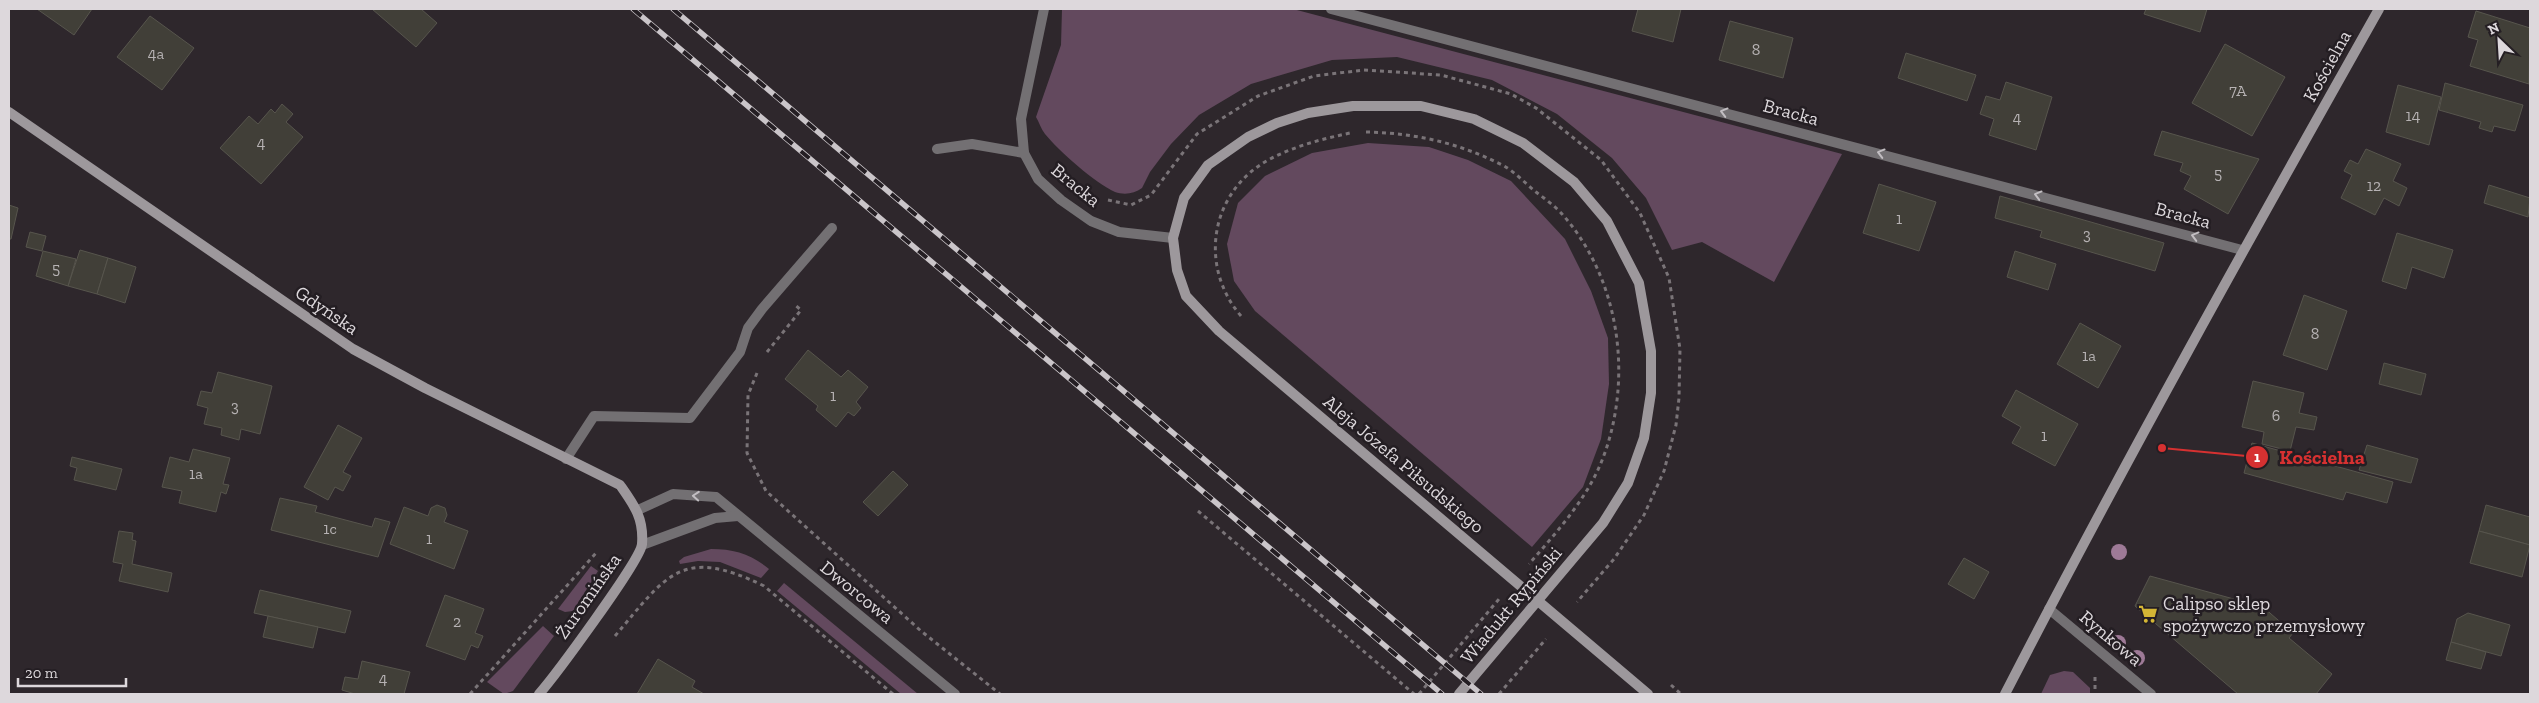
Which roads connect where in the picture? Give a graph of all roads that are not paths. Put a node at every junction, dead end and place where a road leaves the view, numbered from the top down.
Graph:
1 (1044, 9) edge
2 (1331, 9) edge
3 (2379, 9) edge
4 (9, 112) edge
5 (937, 149) dead end
6 (1024, 153) junction
7 (832, 228) dead end
8 (1173, 238) junction
9 (2242, 250) junction
10 (566, 459) junction
11 (638, 510) junction
12 (738, 516) junction
13 (642, 545) junction
14 (2049, 609) junction
15 (539, 694) edge
16 (955, 694) edge
17 (1459, 694) edge
18 (1648, 694) edge
19 (2005, 694) edge
20 (2151, 694) edge

1 - 6 street, Bracka
9 -> 2 street, Bracka
3 - 9 main road, Kościelna
4 - 10 main road, Gdyńska
5 - 6 street
6 - 8 street, Bracka
7 - 10 street
8 - 17 main road, Wiadukt Rypiński
8 - 18 main road, Aleja Józefa Piłsudskiego
9 - 14 main road, Kościelna
10 - 11 main road, Gdyńska
12 -> 11 street, Dworcowa
11 - 13 main road, Żuromińska
12 - 13 street
12 - 16 street, Dworcowa
13 - 15 main road, Żuromińska
14 - 19 main road, Kościelna
14 - 20 street, Rynkowa

